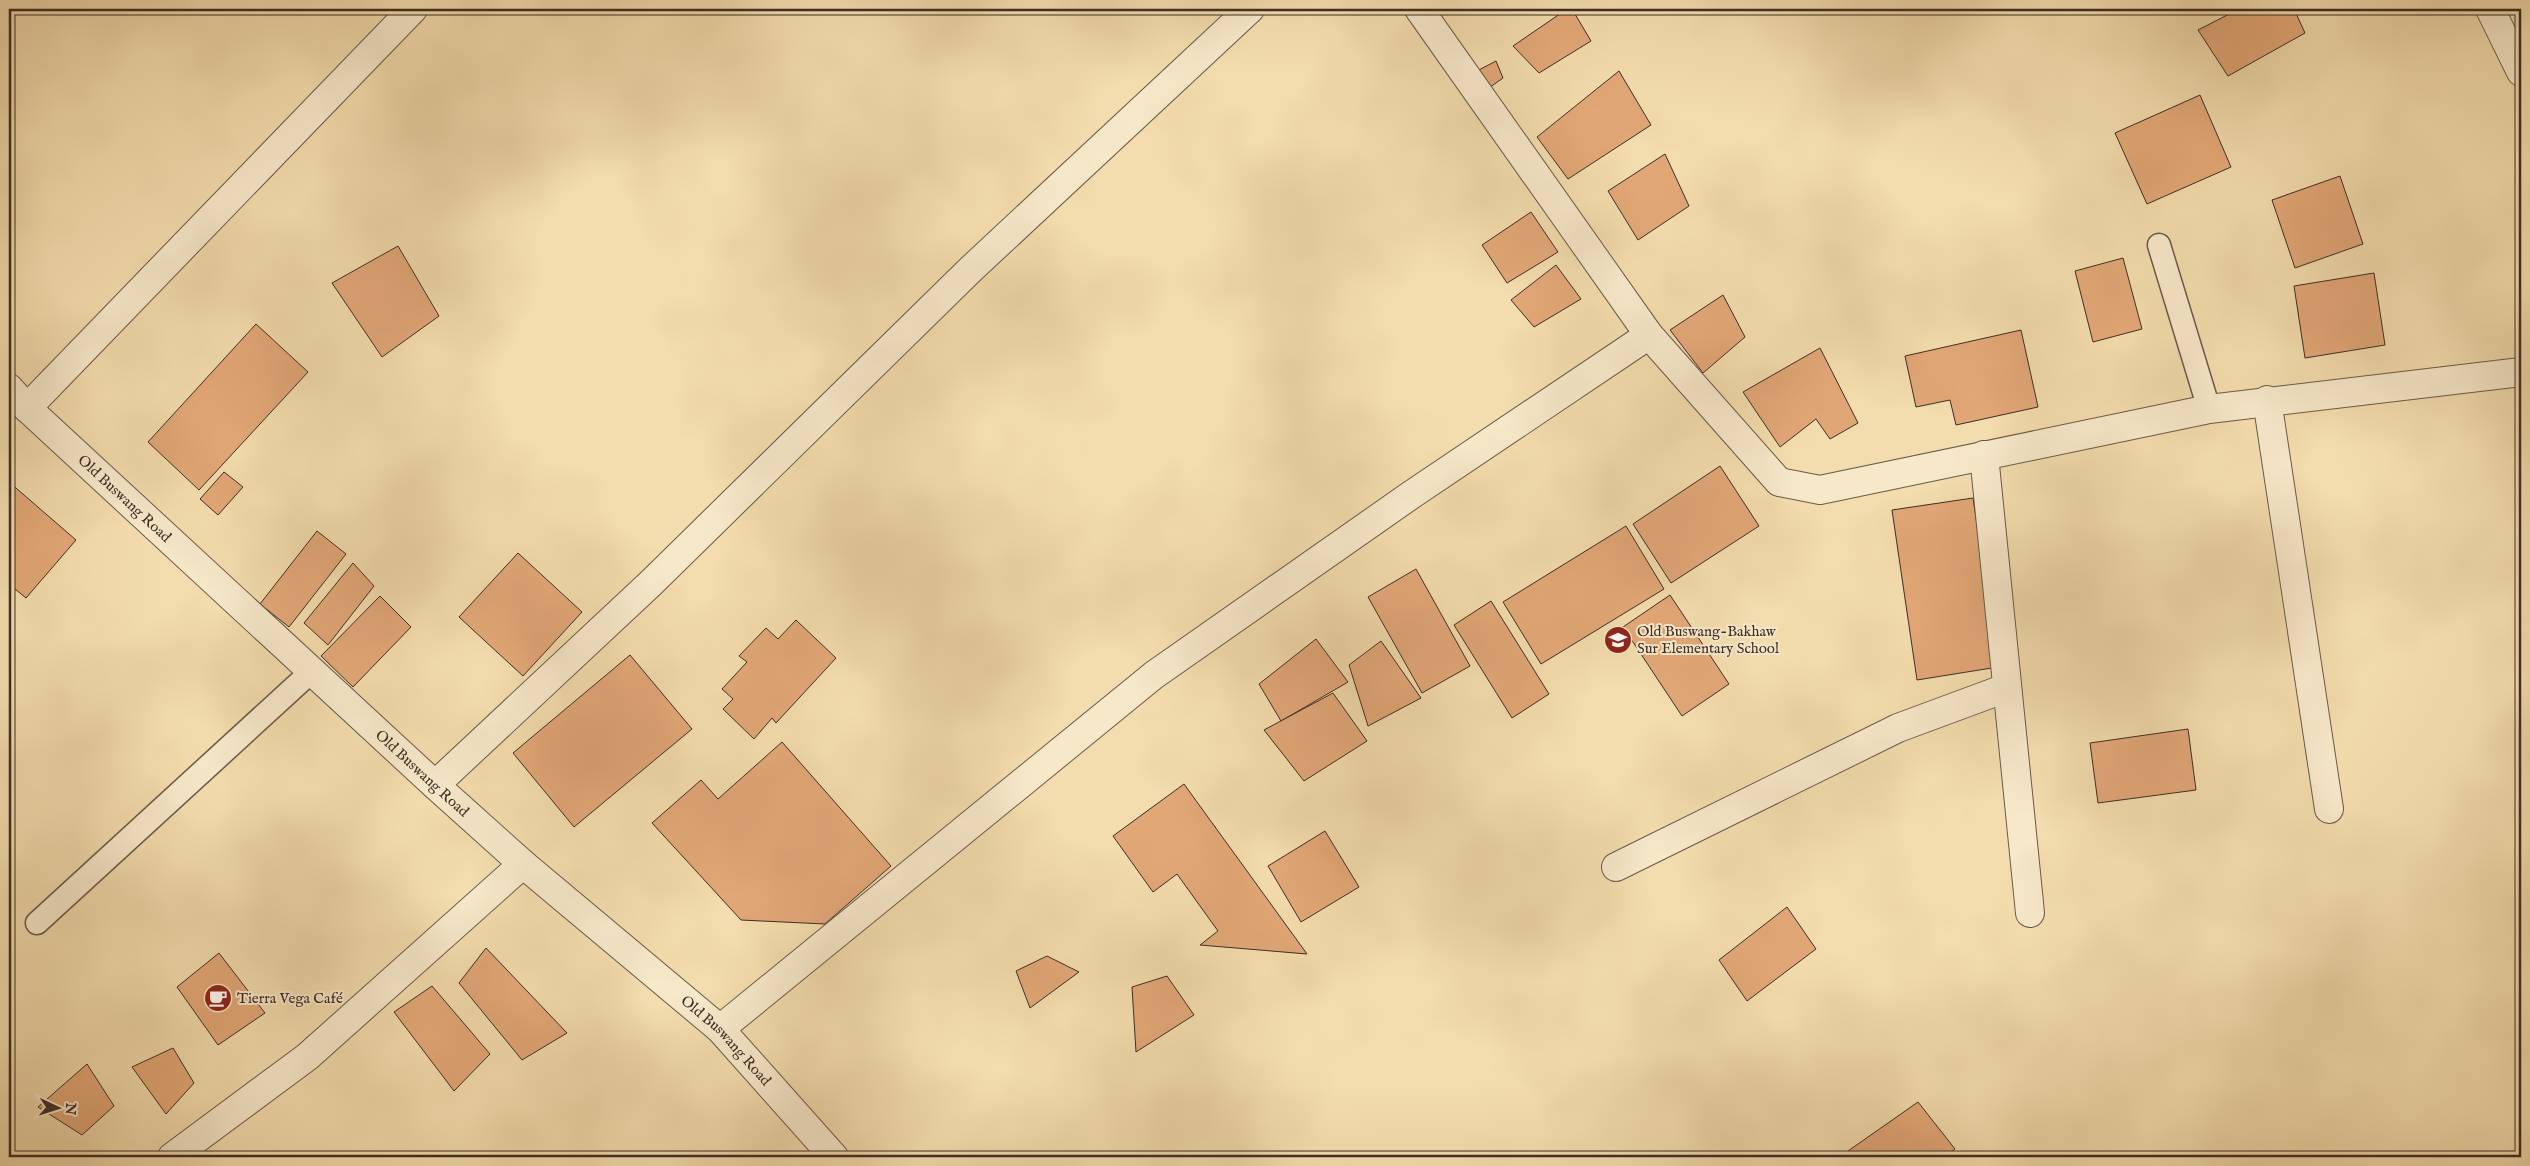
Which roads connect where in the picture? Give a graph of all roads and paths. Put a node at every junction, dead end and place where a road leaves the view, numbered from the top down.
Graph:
1 (412, 9) edge
2 (1250, 9) edge
3 (1419, 9) edge
4 (2490, 9) edge
5 (2521, 72) edge
6 (2159, 245) dead end
7 (1649, 335) junction
8 (2521, 372) edge
9 (9, 388) edge
10 (2267, 400) junction
11 (27, 408) junction
12 (2209, 409) junction
13 (1984, 455) junction
14 (312, 671) junction
15 (2006, 688) junction
16 (435, 785) junction
17 (2330, 809) dead end
18 (523, 864) junction
19 (1616, 867) dead end
20 (2030, 913) dead end
21 (37, 923) dead end
22 (720, 1029) junction
23 (172, 1157) edge
24 (834, 1157) edge

1 - 11 street
2 - 16 street
3 - 7 street
4 - 5 street
6 - 12 lane
7 - 13 street
7 - 22 street
8 - 10 street
9 - 11 street, Old Buswang Road
10 - 12 street
10 - 17 street
11 - 14 street, Old Buswang Road
12 - 13 street
13 - 15 street
14 - 16 street, Old Buswang Road
14 - 21 lane
15 - 19 street
15 - 20 street
16 - 18 street, Old Buswang Road
18 - 22 street, Old Buswang Road
18 - 23 street
22 - 24 street, Old Buswang Road

